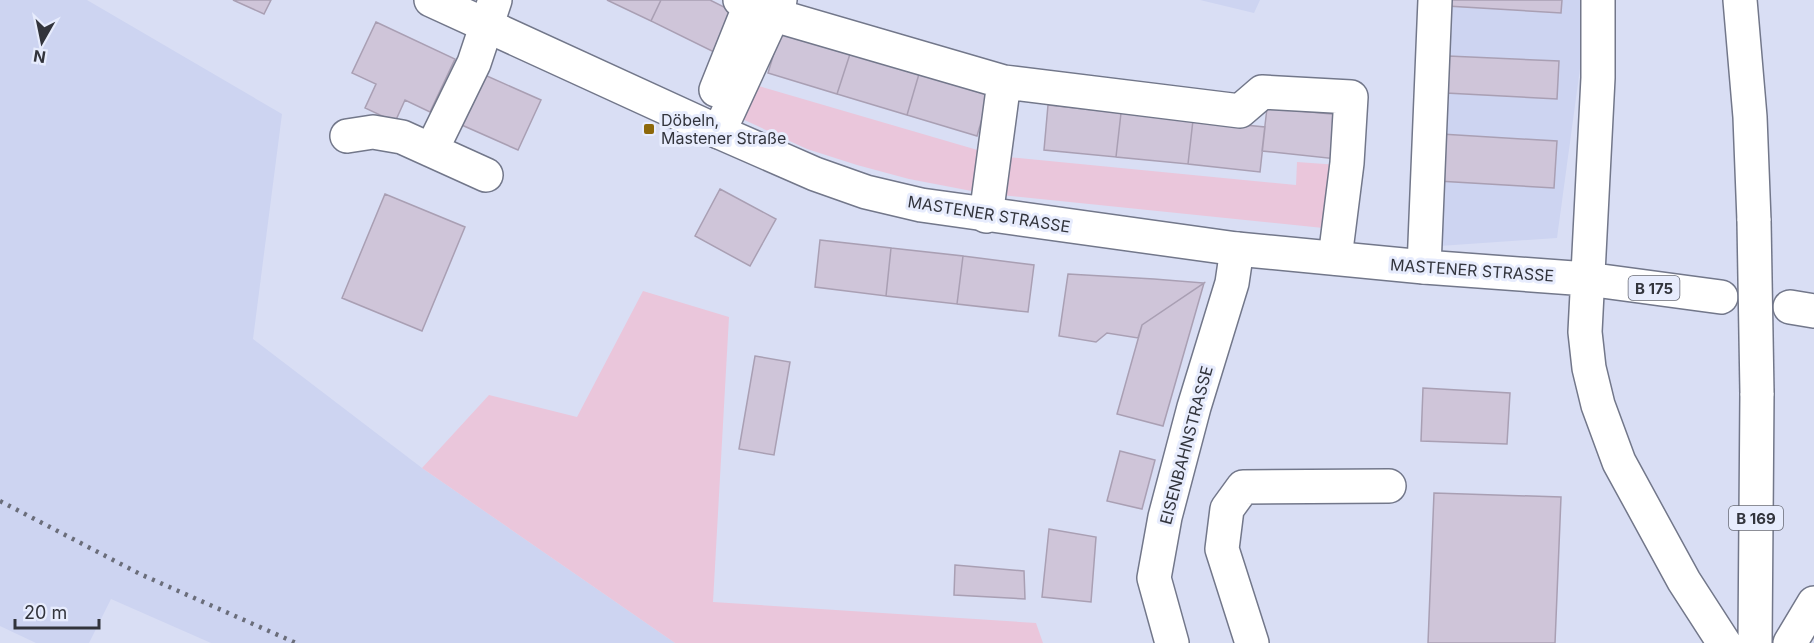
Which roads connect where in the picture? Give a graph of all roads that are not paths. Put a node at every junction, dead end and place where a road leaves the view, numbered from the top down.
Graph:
1 (431, 0) edge
2 (740, 0) edge
3 (1435, 0) edge
4 (1598, 0) edge
5 (1740, 0) edge
6 (777, 7) edge
7 (491, 13) edge
8 (1004, 82) junction
9 (711, 128) junction
10 (347, 136) dead end
11 (432, 149) junction
12 (486, 175) dead end
13 (986, 216) junction
14 (1237, 249) junction
15 (1335, 258) junction
16 (1424, 267) junction
17 (1587, 279) junction
18 (1721, 297) dead end
19 (1389, 486) dead end
20 (1814, 603) edge
21 (1172, 643) edge
22 (1252, 643) edge
23 (1724, 643) edge
24 (1755, 643) edge
25 (1790, 643) edge

1 - 7 main road, MASTENER STRASSE / B 175
2 - 9 main road
3 - 16 main road
4 - 17 main road
5 - 24 main road, B 169, bridge
6 - 8 main road
6 - 9 main road
7 - 9 main road, MASTENER STRASSE / B 175
7 - 11 main road
8 - 13 main road
8 - 15 main road
9 - 13 main road, MASTENER STRASSE / B 175
10 - 11 main road
11 - 12 main road
13 - 14 main road, MASTENER STRASSE / B 175
14 - 15 main road, MASTENER STRASSE / B 175
14 - 21 main road, EISENBAHNSTRASSE
15 - 16 main road, MASTENER STRASSE / B 175
16 - 17 main road, MASTENER STRASSE / B 175
17 - 18 main road, B 175
17 - 23 main road
19 - 22 main road
20 - 25 main road

